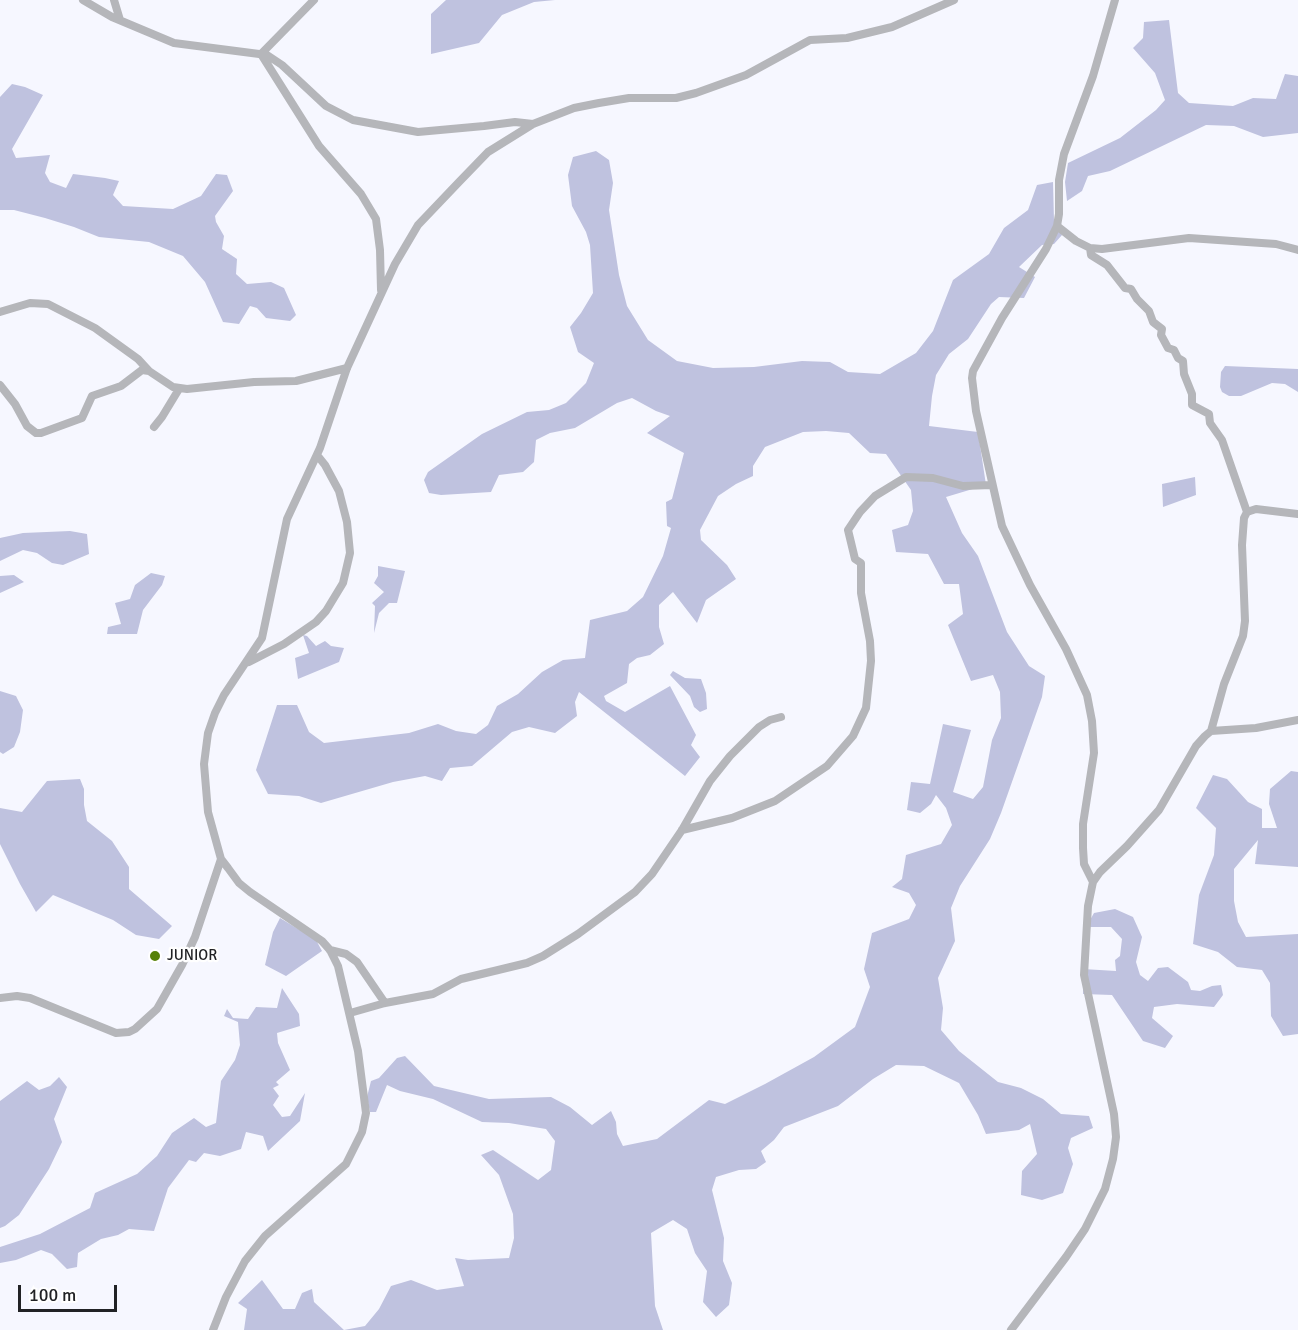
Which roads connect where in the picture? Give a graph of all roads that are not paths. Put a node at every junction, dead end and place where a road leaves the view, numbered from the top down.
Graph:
1 (83, 0) edge
2 (114, 0) edge
3 (314, 0) edge
4 (954, 0) edge
5 (1115, 0) edge
6 (120, 20) junction
7 (261, 54) junction
8 (533, 124) junction
9 (1058, 226) junction
10 (1090, 248) junction
11 (1298, 250) edge
12 (381, 292) junction
13 (0, 312) edge
14 (347, 368) junction
15 (149, 371) junction
16 (0, 385) edge
17 (179, 389) junction
18 (153, 427) dead end
19 (317, 455) junction
20 (992, 485) junction
21 (1247, 512) junction
22 (1298, 514) edge
23 (246, 664) junction
24 (781, 717) dead end
25 (1298, 720) edge
26 (1211, 731) junction
27 (682, 830) junction
28 (221, 859) junction
29 (1093, 882) junction
30 (330, 950) junction
31 (0, 998) edge
32 (385, 1003) junction
33 (350, 1013) junction
34 (213, 1330) edge
35 (1011, 1330) edge

1 - 6 street
2 - 6 street
3 - 7 street
4 - 8 street
5 - 9 street
6 - 7 street
7 - 8 street
7 - 12 street
8 - 12 street
9 - 10 street
9 - 20 street
10 - 11 street
10 - 21 street
12 - 14 street
13 - 15 street
14 - 17 street
14 - 19 street
15 - 16 street
15 - 17 street
17 - 18 street
19 - 23 street
19 - 23 street
20 - 27 street
20 - 29 street
21 - 22 street
21 - 26 street
23 - 28 street
24 - 27 street
25 - 26 street
26 - 29 street
27 - 32 street
28 - 30 street
28 - 31 street
29 - 35 street
30 - 32 street
30 - 33 street
32 - 33 street
33 - 34 street

